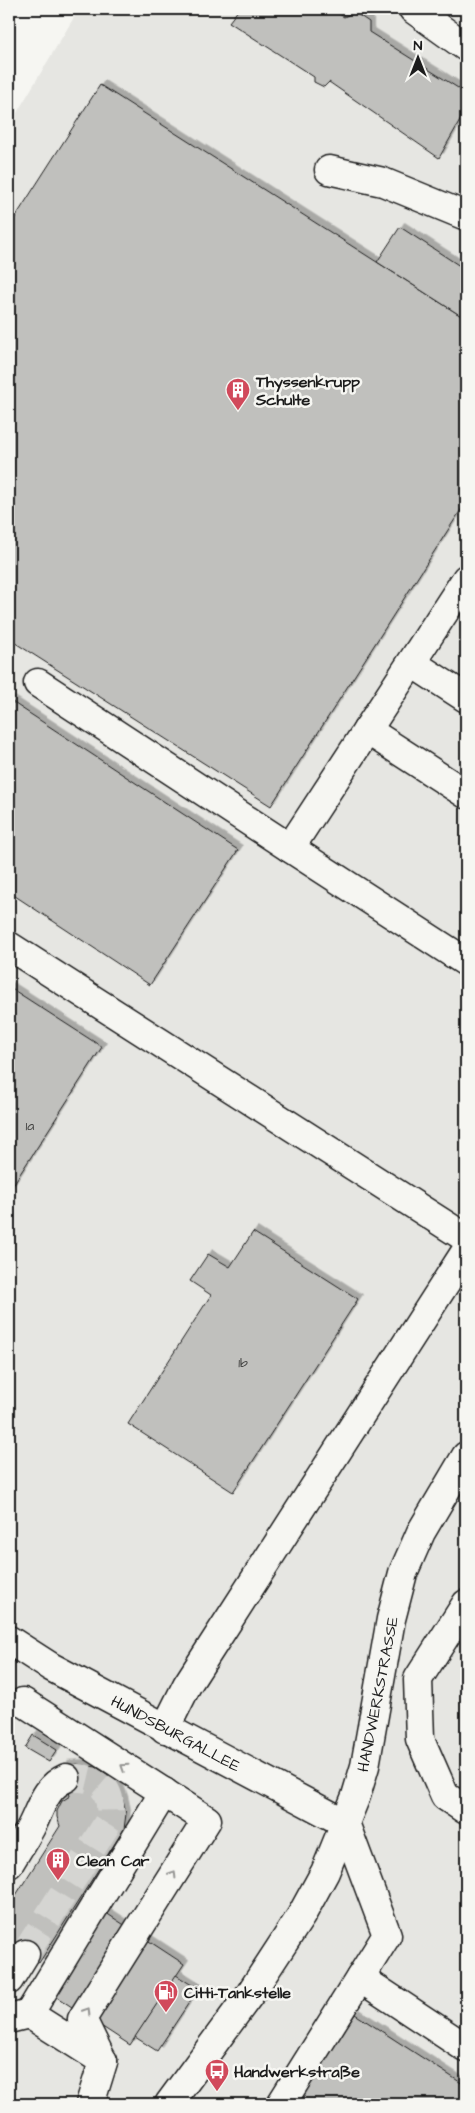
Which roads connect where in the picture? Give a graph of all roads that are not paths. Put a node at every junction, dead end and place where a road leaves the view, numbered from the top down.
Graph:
1 (413, 9) edge
2 (466, 47) edge
3 (329, 170) dead end
4 (465, 213) edge
5 (466, 579) edge
6 (412, 663) junction
7 (38, 683) dead end
8 (466, 698) edge
9 (367, 730) junction
10 (466, 794) edge
11 (290, 848) junction
12 (9, 946) edge
13 (466, 962) edge
14 (466, 1238) edge
15 (466, 1251) edge
16 (466, 1456) edge
17 (466, 1604) edge
18 (9, 1640) edge
19 (23, 1702) dead end
20 (165, 1728) junction
21 (66, 1778) tunnel mouth
22 (164, 1792) junction
23 (466, 1810) edge
24 (346, 1823) junction
25 (9, 1864) edge
26 (25, 1954) tunnel mouth
27 (360, 1978) junction
28 (9, 1980) edge
29 (19, 2016) edge
30 (466, 2048) edge
31 (103, 2062) junction
32 (90, 2104) edge
33 (169, 2104) edge
34 (281, 2104) edge

1 - 2 street
3 - 4 street
5 - 6 street
6 - 8 street
6 - 9 street
7 - 11 street
9 - 10 street
9 - 11 street
11 - 13 street
12 - 14 street
15 - 20 street
16 - 24 street, HANDWERKSTRASSE
17 - 23 street
18 - 20 street, HUNDSBURGALLEE
22 -> 19 street
20 - 24 street, HUNDSBURGALLEE
21 - 25 street
22 - 29 street
31 -> 22 street
24 - 27 street
24 - 33 street, HANDWERKSTRASSE
26 - 28 street
27 - 30 street
27 - 34 street
29 - 31 street
31 - 32 street

